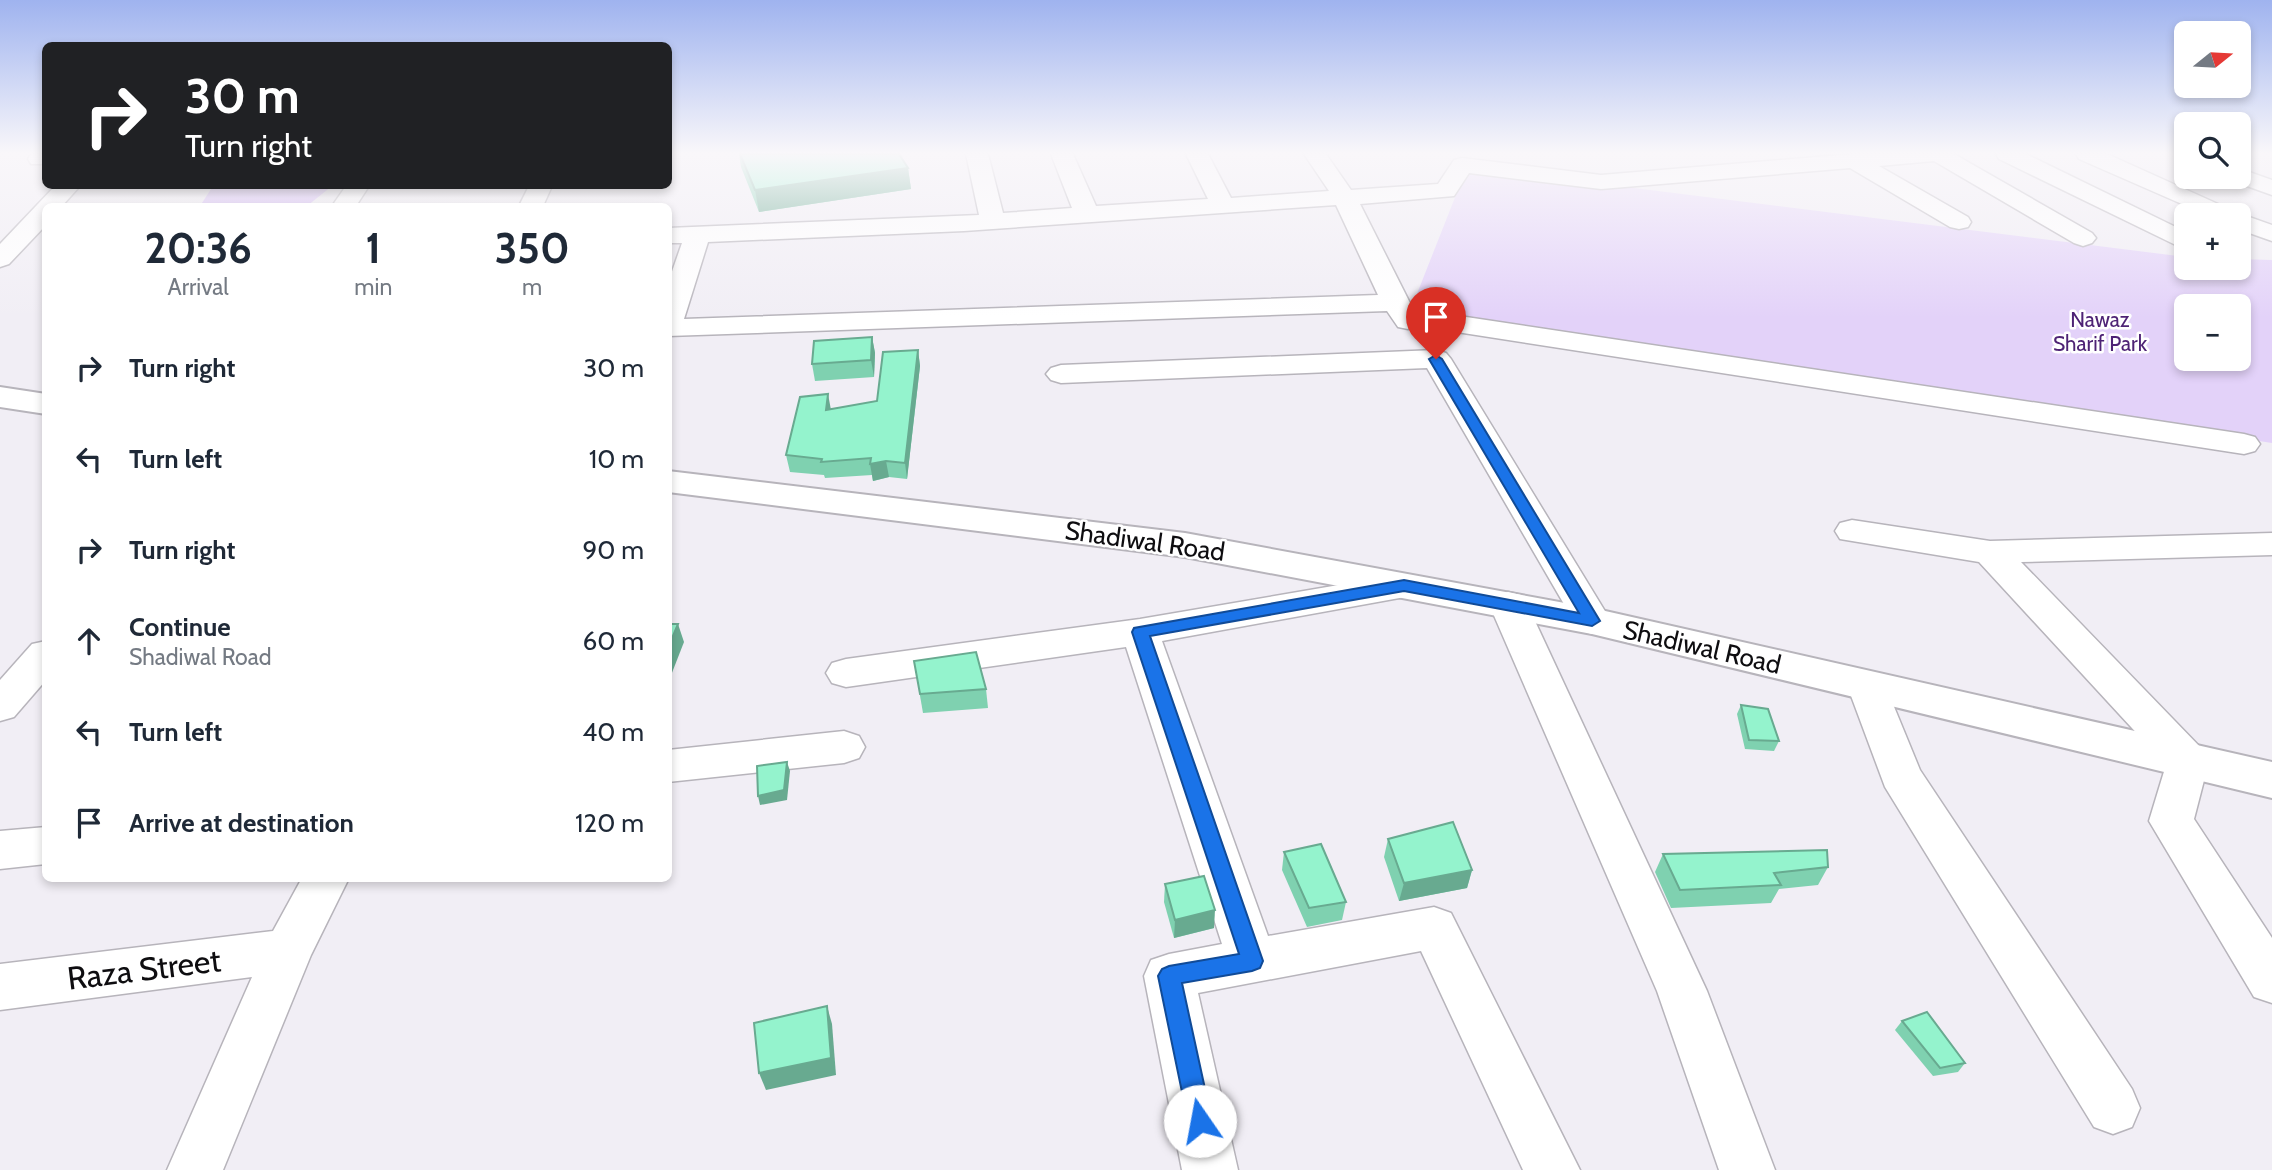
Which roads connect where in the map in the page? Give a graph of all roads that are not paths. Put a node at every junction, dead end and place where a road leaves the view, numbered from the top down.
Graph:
1 (990, 209) edge
2 (1085, 209) edge
3 (1169, 209) edge
4 (1350, 209) edge
5 (1936, 209) edge
6 (2033, 209) edge
7 (2079, 209) edge
8 (2117, 209) edge
9 (42, 213) edge
10 (2041, 213) junction
11 (1087, 214) junction
12 (993, 222) junction
13 (1959, 222) dead end
14 (2251, 225) edge
15 (698, 234) junction
16 (2272, 234) edge
17 (672, 236) edge
18 (2174, 236) edge
19 (2083, 237) dead end
20 (0, 259) edge
21 (1400, 309) junction
22 (672, 314) edge
23 (672, 326) edge
24 (1436, 359) junction
25 (1061, 374) dead end
26 (0, 397) edge
27 (42, 403) edge
28 (2244, 444) dead end
29 (672, 481) edge
30 (1852, 531) dead end
31 (2272, 544) edge
32 (1990, 552) junction
33 (1404, 586) junction
34 (1508, 604) junction
35 (1592, 621) junction
36 (1140, 632) junction
37 (42, 659) edge
38 (846, 673) dead end
39 (1867, 685) junction
40 (0, 706) edge
41 (844, 747) dead end
42 (2188, 761) junction
43 (672, 765) edge
44 (2272, 780) edge
45 (42, 845) edge
46 (0, 850) edge
47 (324, 882) edge
48 (288, 951) junction
49 (1252, 961) junction
50 (2272, 981) edge
51 (0, 987) edge
52 (2113, 1108) dead end
53 (195, 1170) edge
54 (1210, 1170) edge
55 (1552, 1170) edge
56 (1747, 1170) edge

1 - 12 street
2 - 11 street
3 - 11 street
4 - 21 street
5 - 13 street
6 - 10 street
7 - 10 street
8 - 18 street
9 - 20 street
10 - 19 street
11 - 12 street
12 - 15 street
14 - 16 street
15 - 17 street
15 - 22 street
21 - 23 street
21 - 24 street
21 - 28 street
24 - 25 street
24 - 35 street
26 - 27 main road
29 - 33 main road, Shadiwal Road
30 - 32 street
31 - 32 street
32 - 42 street
33 - 34 main road, Shadiwal Road
33 - 36 street
34 - 35 main road, Shadiwal Road
34 - 56 street
35 - 39 main road, Shadiwal Road
36 - 38 street
36 - 49 street
37 - 40 street
39 - 42 main road, Shadiwal Road
39 - 52 street
41 - 43 street
42 - 44 main road, Shadiwal Road
42 - 50 street
45 - 46 street
47 - 48 street
48 - 51 street, Raza Street
48 - 53 street
49 - 54 street
49 - 55 street

